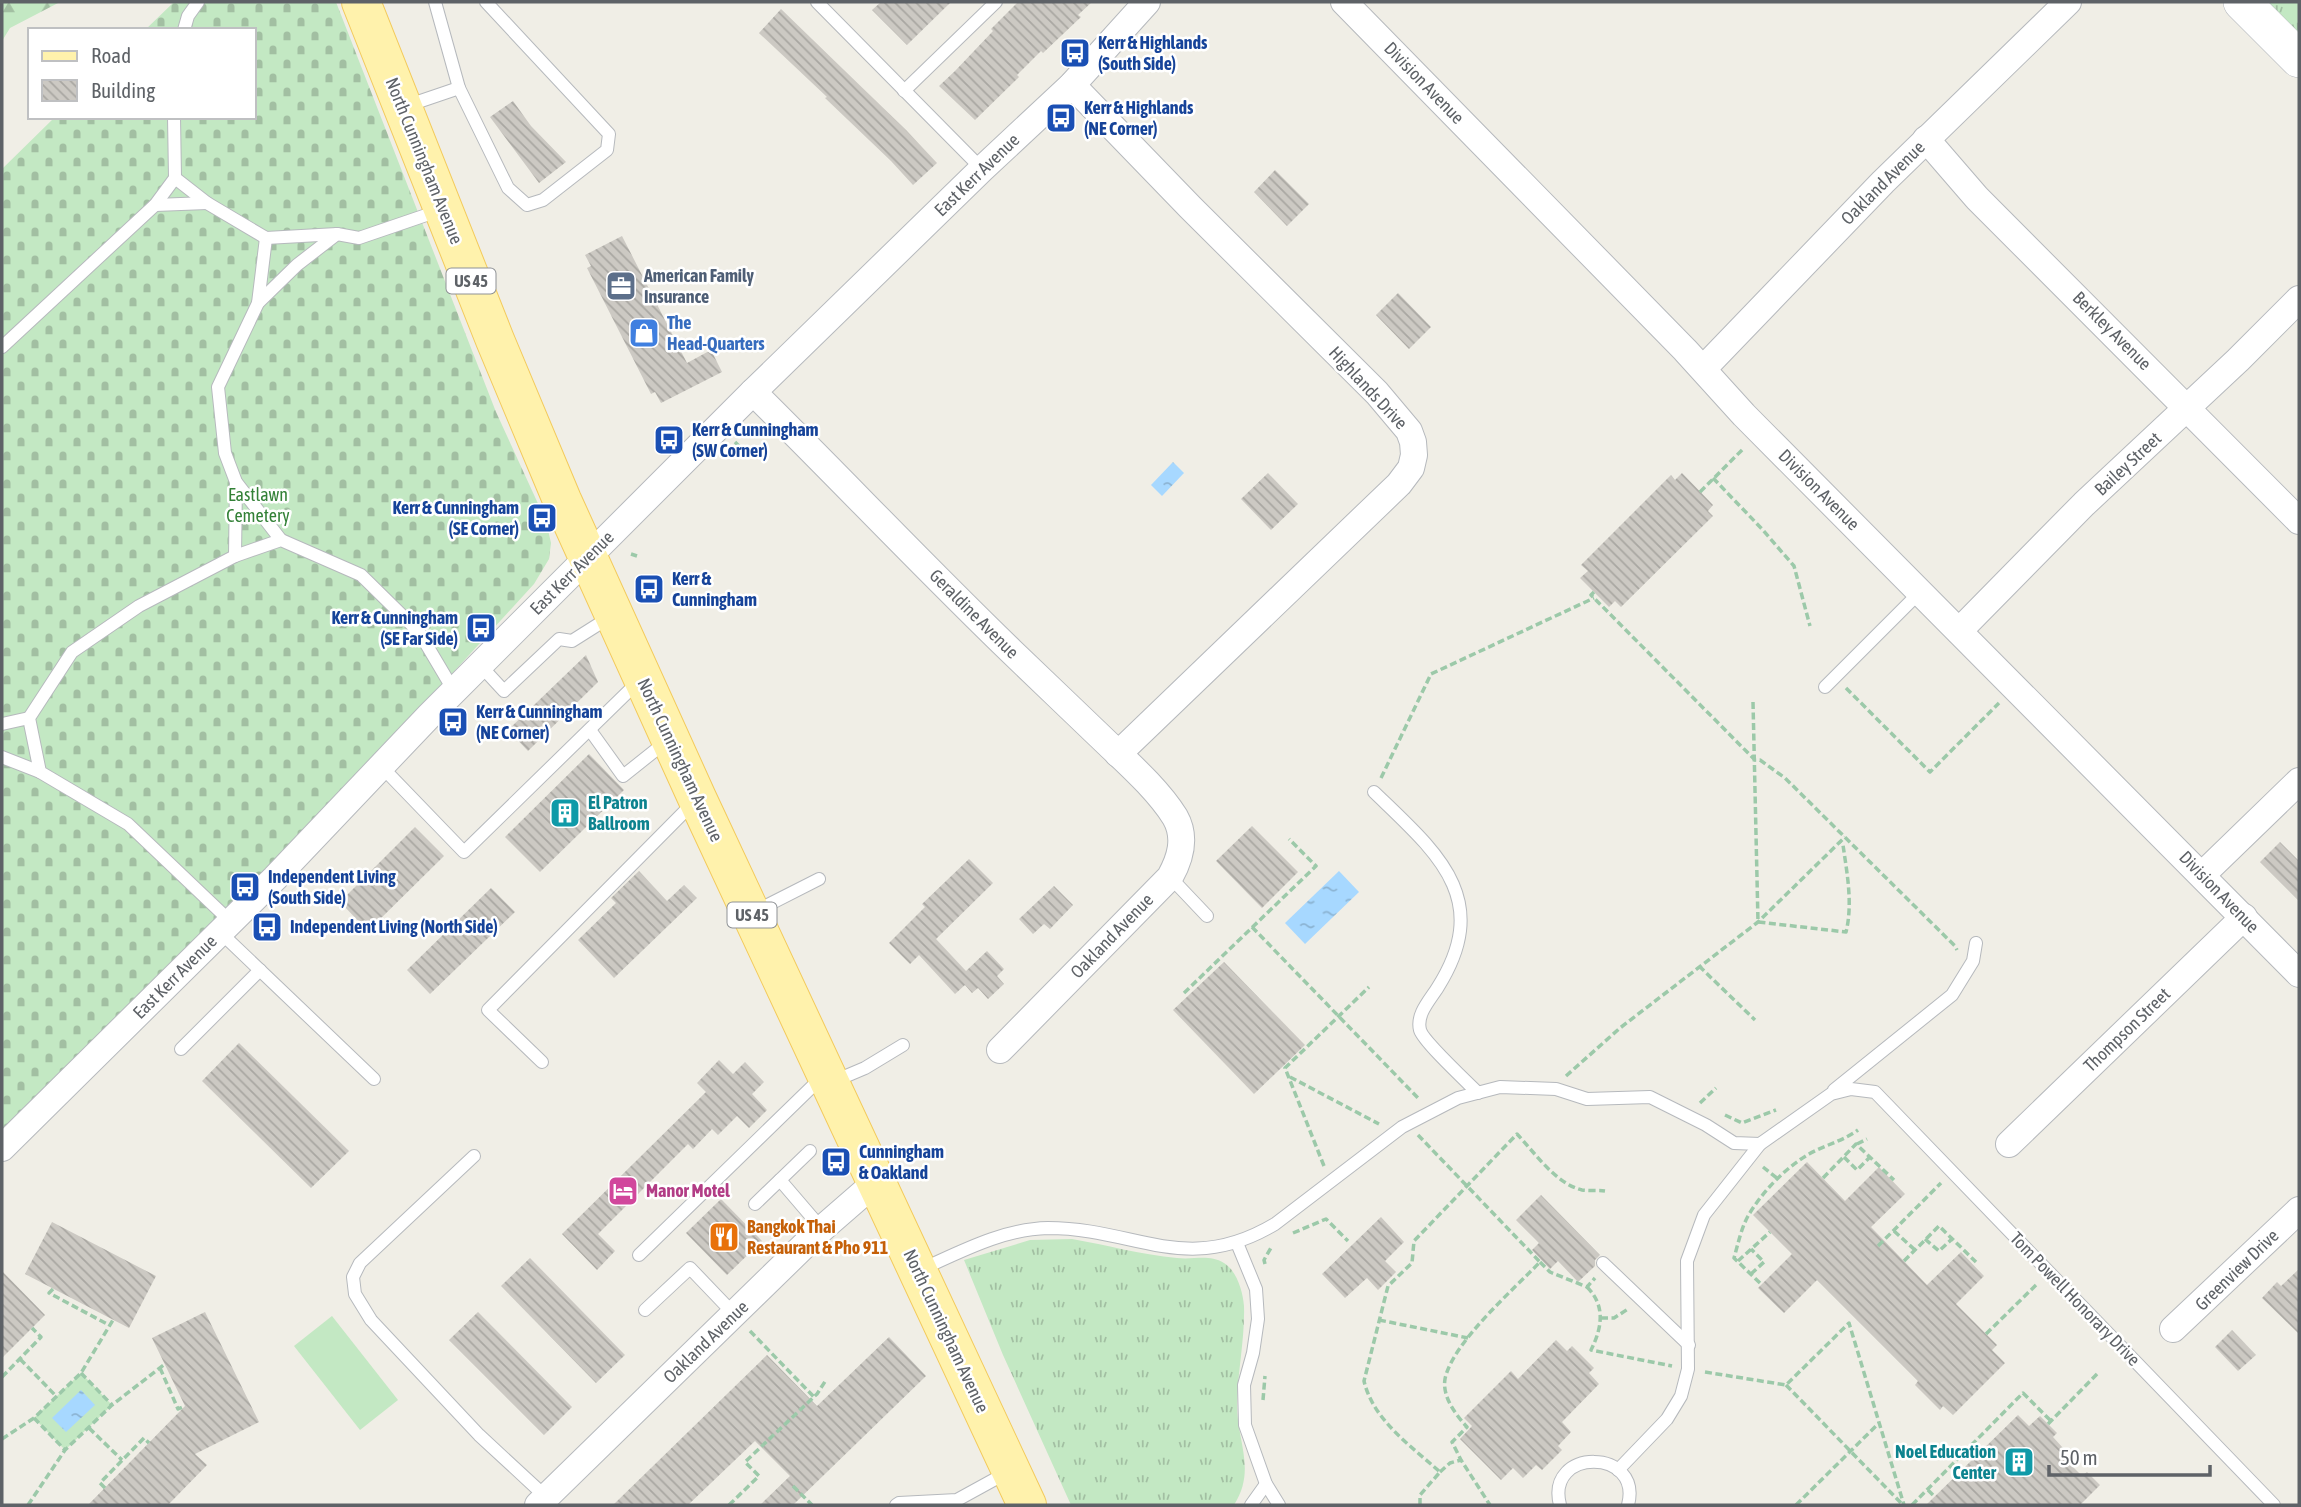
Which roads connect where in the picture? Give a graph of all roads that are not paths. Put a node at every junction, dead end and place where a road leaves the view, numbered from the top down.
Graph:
1 (198, 2) edge
2 (360, 2) edge
3 (435, 2) edge
4 (486, 2) edge
5 (817, 2) edge
6 (996, 2) edge
7 (1147, 2) edge
8 (1344, 2) edge
9 (2068, 2) edge
10 (2242, 2) edge
11 (185, 28) edge
12 (2299, 60) edge
13 (1072, 85) junction
14 (459, 88) junction
15 (904, 91) junction
16 (402, 107) junction
17 (174, 119) edge
18 (1926, 139) junction
19 (982, 169) junction
20 (175, 178) junction
21 (207, 203) junction
22 (155, 205) junction
23 (443, 210) junction
24 (337, 234) junction
25 (266, 238) junction
26 (2299, 299) edge
27 (258, 303) junction
28 (2, 347) edge
29 (1703, 369) junction
30 (753, 392) junction
31 (2188, 408) junction
32 (236, 482) junction
33 (2299, 521) edge
34 (281, 540) junction
35 (235, 556) junction
36 (587, 557) junction
37 (1920, 592) junction
38 (613, 614) junction
39 (1959, 631) junction
40 (480, 665) junction
41 (642, 678) junction
42 (1825, 687) dead end
43 (454, 691) junction
44 (29, 718) junction
45 (2, 724) edge
46 (590, 730) junction
47 (670, 739) junction
48 (1118, 754) junction
49 (2, 757) edge
50 (381, 766) junction
51 (40, 772) junction
52 (2299, 781) edge
53 (1374, 792) road end
54 (697, 798) junction
55 (1181, 843) joint
56 (2203, 874) junction
57 (1170, 877) junction
58 (820, 879) dead end
59 (751, 914) junction
60 (1207, 916) dead end
61 (2244, 917) junction
62 (226, 927) junction
63 (1976, 943) dead end
64 (260, 970) junction
65 (2299, 974) edge
66 (903, 1045) dead end
67 (181, 1049) dead end
68 (1000, 1051) dead end
69 (542, 1062) dead end
70 (828, 1078) junction
71 (374, 1079) dead end
72 (1478, 1093) junction
73 (1826, 1097) junction
74 (1760, 1143) junction
75 (2009, 1144) dead end
76 (2, 1148) edge
77 (810, 1151) dead end
78 (474, 1156) dead end
79 (780, 1180) junction
80 (877, 1181) junction
81 (755, 1203) dead end
82 (2299, 1210) edge
83 (822, 1229) junction
84 (1237, 1242) junction
85 (639, 1255) dead end
86 (1605, 1265) road end
87 (918, 1271) junction
88 (645, 1310) dead end
89 (741, 1322) junction
90 (2173, 1329) dead end
91 (1689, 1345) junction
92 (1011, 1470) junction
93 (1618, 1470) junction
94 (1266, 1484) junction
95 (542, 1501) edge
96 (957, 1503) edge
97 (896, 1505) edge
98 (1027, 1505) edge
99 (1251, 1505) edge
100 (1279, 1505) edge
101 (1560, 1505) edge
102 (1628, 1505) edge
103 (2274, 1505) edge

1 - 11 lane
2 - 16 main road, North Cunningham Avenue / US 45
3 - 14 lane
4 - 14 lane
5 - 15 lane
6 - 15 lane
7 - 13 street, East Kerr Avenue
8 - 29 street, Division Avenue
9 - 18 street, Oakland Avenue
10 - 12 street
13 - 19 street, East Kerr Avenue
13 - 48 street, Highlands Drive
14 - 16 lane
15 - 19 lane
16 - 23 main road, North Cunningham Avenue / US 45
17 - 20 lane
18 - 29 street, Oakland Avenue
18 - 31 street, Berkley Avenue
19 - 30 street, East Kerr Avenue
20 - 21 lane
20 - 22 lane
21 - 22 lane
21 - 25 lane
22 - 28 lane
23 - 24 lane
23 - 36 main road, North Cunningham Avenue / US 45
24 - 25 lane
24 - 27 lane
25 - 27 lane
26 - 31 street, Bailey Street
27 - 32 lane
29 - 37 street, Division Avenue
30 - 36 street, East Kerr Avenue
30 - 48 street, Geraldine Avenue
31 - 33 street, Berkley Avenue
31 - 39 street, Bailey Street
32 - 34 lane
32 - 35 lane
34 - 35 lane
34 - 43 lane
35 - 44 lane
36 - 38 main road, North Cunningham Avenue / US 45
36 - 40 street, East Kerr Avenue
37 - 39 street, Division Avenue
37 - 42 lane
38 - 40 lane
38 - 41 main road, North Cunningham Avenue / US 45
39 - 56 street, Division Avenue
40 - 43 street, East Kerr Avenue
41 - 46 lane
41 - 47 main road, North Cunningham Avenue / US 45
43 - 50 street, East Kerr Avenue
44 - 45 lane
44 - 51 lane
46 - 47 lane
46 - 50 lane
47 - 54 main road, North Cunningham Avenue / US 45
48 - 55 street, Geraldine Avenue
49 - 51 lane
50 - 62 street, East Kerr Avenue
51 - 62 lane
52 - 56 street
53 - 72 lane
54 - 59 main road, North Cunningham Avenue / US 45
54 - 69 lane
55 - 57 street, Oakland Avenue
56 - 61 street, Division Avenue
57 - 60 lane
57 - 68 street, Oakland Avenue
58 - 59 lane
59 - 70 main road, North Cunningham Avenue / US 45
61 - 65 street, Division Avenue
61 - 75 street, Thompson Street
62 - 64 lane
62 - 76 street, East Kerr Avenue
63 - 73 lane
64 - 67 lane
64 - 71 lane
66 - 70 lane
70 - 80 main road, North Cunningham Avenue / US 45
70 - 85 lane
72 - 74 lane
72 - 84 lane
73 - 74 lane
73 - 103 lane, Tom Powell Honorary Drive
74 - 91 lane
77 - 79 lane
78 - 95 lane
79 - 81 lane
79 - 83 lane
80 - 83 street, Oakland Avenue
80 - 87 main road, North Cunningham Avenue / US 45
82 - 90 street, Greenview Drive
83 - 89 street, Oakland Avenue
84 - 87 lane
84 - 94 lane
86 - 91 lane
87 - 92 main road, North Cunningham Avenue / US 45
88 - 89 lane
89 - 95 street, Oakland Avenue
91 - 93 lane
92 - 96 lane
92 - 98 main road, North Cunningham Avenue / US 45
93 - 101 lane
93 - 102 lane
94 - 99 lane
94 - 100 lane
96 - 97 lane

